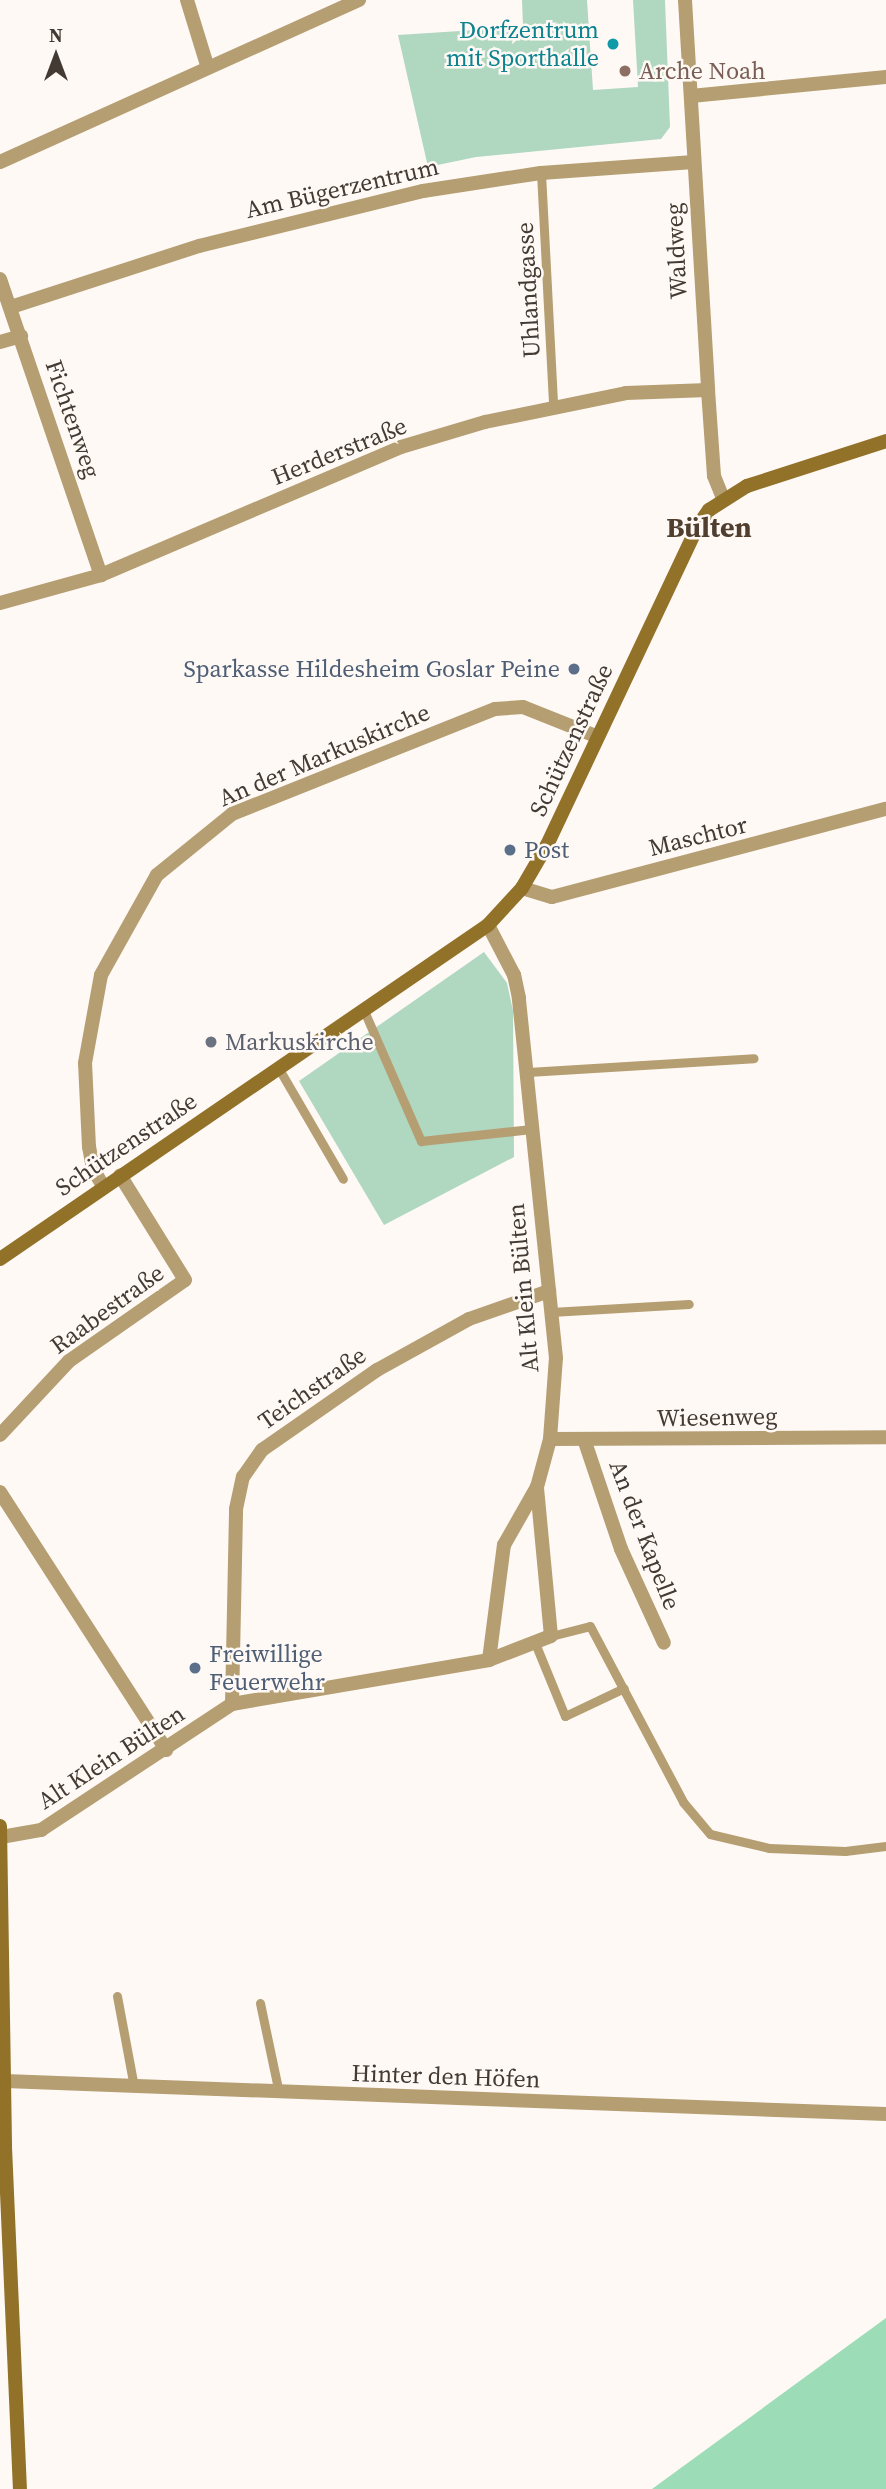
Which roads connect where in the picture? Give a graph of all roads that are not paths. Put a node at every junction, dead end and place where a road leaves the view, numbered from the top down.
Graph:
1 (187, 0) edge
2 (359, 0) edge
3 (685, 0) edge
4 (207, 65) junction
5 (886, 77) edge
6 (691, 96) junction
7 (0, 162) edge
8 (694, 162) junction
9 (541, 173) junction
10 (0, 279) edge
11 (11, 307) junction
12 (21, 336) junction
13 (0, 342) edge
14 (708, 390) junction
15 (552, 405) junction
16 (886, 442) edge
17 (723, 498) junction
18 (101, 575) junction
19 (0, 603) edge
20 (596, 737) junction
21 (886, 809) edge
22 (522, 888) junction
23 (488, 925) junction
24 (365, 1013) junction
25 (754, 1058) dead end
26 (279, 1069) junction
27 (528, 1072) junction
28 (531, 1129) junction
29 (120, 1175) junction
30 (343, 1179) dead end
31 (103, 1186) junction
32 (0, 1259) edge
33 (549, 1291) junction
34 (690, 1304) dead end
35 (551, 1312) junction
36 (0, 1435) edge
37 (886, 1437) edge
38 (550, 1439) junction
39 (585, 1442) junction
40 (537, 1487) junction
41 (0, 1492) edge
42 (551, 1636) junction
43 (535, 1643) junction
44 (664, 1643) dead end
45 (489, 1660) junction
46 (624, 1688) junction
47 (232, 1704) junction
48 (166, 1750) junction
49 (1, 1831) edge
50 (886, 1846) edge
51 (1, 1867) edge
52 (117, 1996) dead end
53 (260, 2003) dead end
54 (5, 2081) junction
55 (134, 2087) junction
56 (279, 2093) junction
57 (886, 2113) edge
58 (20, 2489) edge

1 - 4 street
2 - 4 street
3 - 6 street, Waldweg
4 - 7 street
5 - 6 street
6 - 8 street, Waldweg
8 - 9 street, Am Bügerzentrum
8 - 14 street, Waldweg
9 - 11 street, Am Bügerzentrum
9 - 15 lane, Uhlandgasse
10 - 11 street, Fichtenweg
11 - 12 street, Fichtenweg
12 - 13 street
12 - 18 street, Fichtenweg
14 - 15 street, Herderstraße
14 - 17 street, Waldweg
15 - 18 street, Herderstraße
16 - 17 street, Schützenstraße
17 - 20 street, Schützenstraße
18 - 19 street, Herderstraße
20 - 22 street, Schützenstraße
20 - 31 street, An der Markuskirche
21 - 22 street, Maschtor
22 - 23 street, Schützenstraße
23 - 24 street, Schützenstraße
23 - 27 street, Alt Klein Bülten
24 - 26 street, Schützenstraße
24 - 28 lane
25 - 27 lane
26 - 29 street, Schützenstraße
26 - 30 lane
27 - 28 street, Alt Klein Bülten
28 - 33 street, Alt Klein Bülten
29 - 31 street, Schützenstraße
29 - 36 street, Raabestraße
31 - 32 street, Schützenstraße
33 - 35 street, Alt Klein Bülten
33 - 47 street, Teichstraße
34 - 35 lane
35 - 38 street, Alt Klein Bülten
37 - 39 street, Wiesenweg
38 - 39 street, Wiesenweg
38 - 40 street, Alt Klein Bülten
39 - 44 street, An der Kapelle
40 - 42 street
40 - 45 street, Alt Klein Bülten
41 - 48 street
42 - 43 street
42 - 46 lane
43 - 45 street
43 - 46 lane
45 - 47 street, Alt Klein Bülten
46 - 50 lane
47 - 48 street, Alt Klein Bülten
48 - 49 street, Alt Klein Bülten
49 - 51 street
51 - 54 street
52 - 55 lane
53 - 56 lane
54 - 55 street, Hinter den Höfen
54 - 58 street
55 - 56 street, Hinter den Höfen
56 - 57 street, Hinter den Höfen

